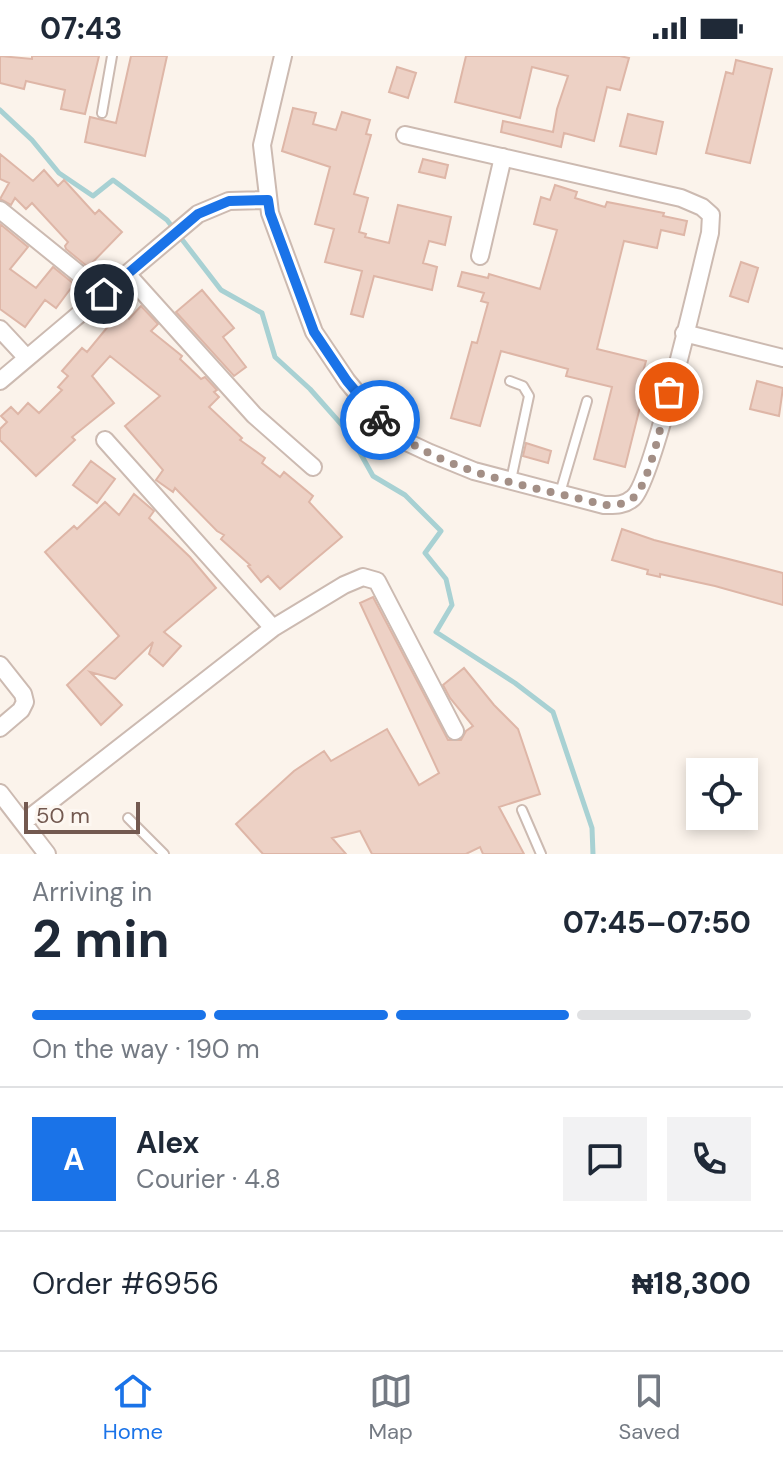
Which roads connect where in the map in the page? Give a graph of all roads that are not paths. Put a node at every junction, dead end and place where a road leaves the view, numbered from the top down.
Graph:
1 (112, 56) edge
2 (283, 56) edge
3 (102, 113) dead end
4 (405, 135) dead end
5 (503, 157) junction
6 (268, 200) junction
7 (0, 210) edge
8 (480, 256) dead end
9 (128, 275) junction
10 (104, 294) junction
11 (0, 329) edge
12 (684, 333) junction
13 (27, 358) junction
14 (783, 358) edge
15 (0, 381) edge
16 (510, 381) dead end
17 (587, 401) dead end
18 (105, 440) dead end
19 (313, 467) dead end
20 (511, 480) junction
21 (560, 494) junction
22 (273, 628) junction
23 (0, 665) edge
24 (0, 728) edge
25 (455, 731) dead end
26 (0, 793) edge
27 (522, 810) dead end
28 (128, 818) dead end
29 (24, 822) junction
30 (47, 854) edge
31 (164, 854) edge
32 (541, 854) edge

1 - 3 lane
2 - 6 street
4 - 5 street
5 - 8 street
5 - 12 street
6 - 9 street
6 - 20 street
7 - 10 street
9 - 10 street
9 - 19 street
10 - 13 street
11 - 13 street
12 - 14 street
12 - 21 street
13 - 15 street
16 - 20 lane
17 - 21 lane
18 - 22 street
20 - 21 street
22 - 25 street
22 - 29 street
23 - 24 street
26 - 29 street
27 - 32 lane
28 - 31 lane
29 - 30 street

